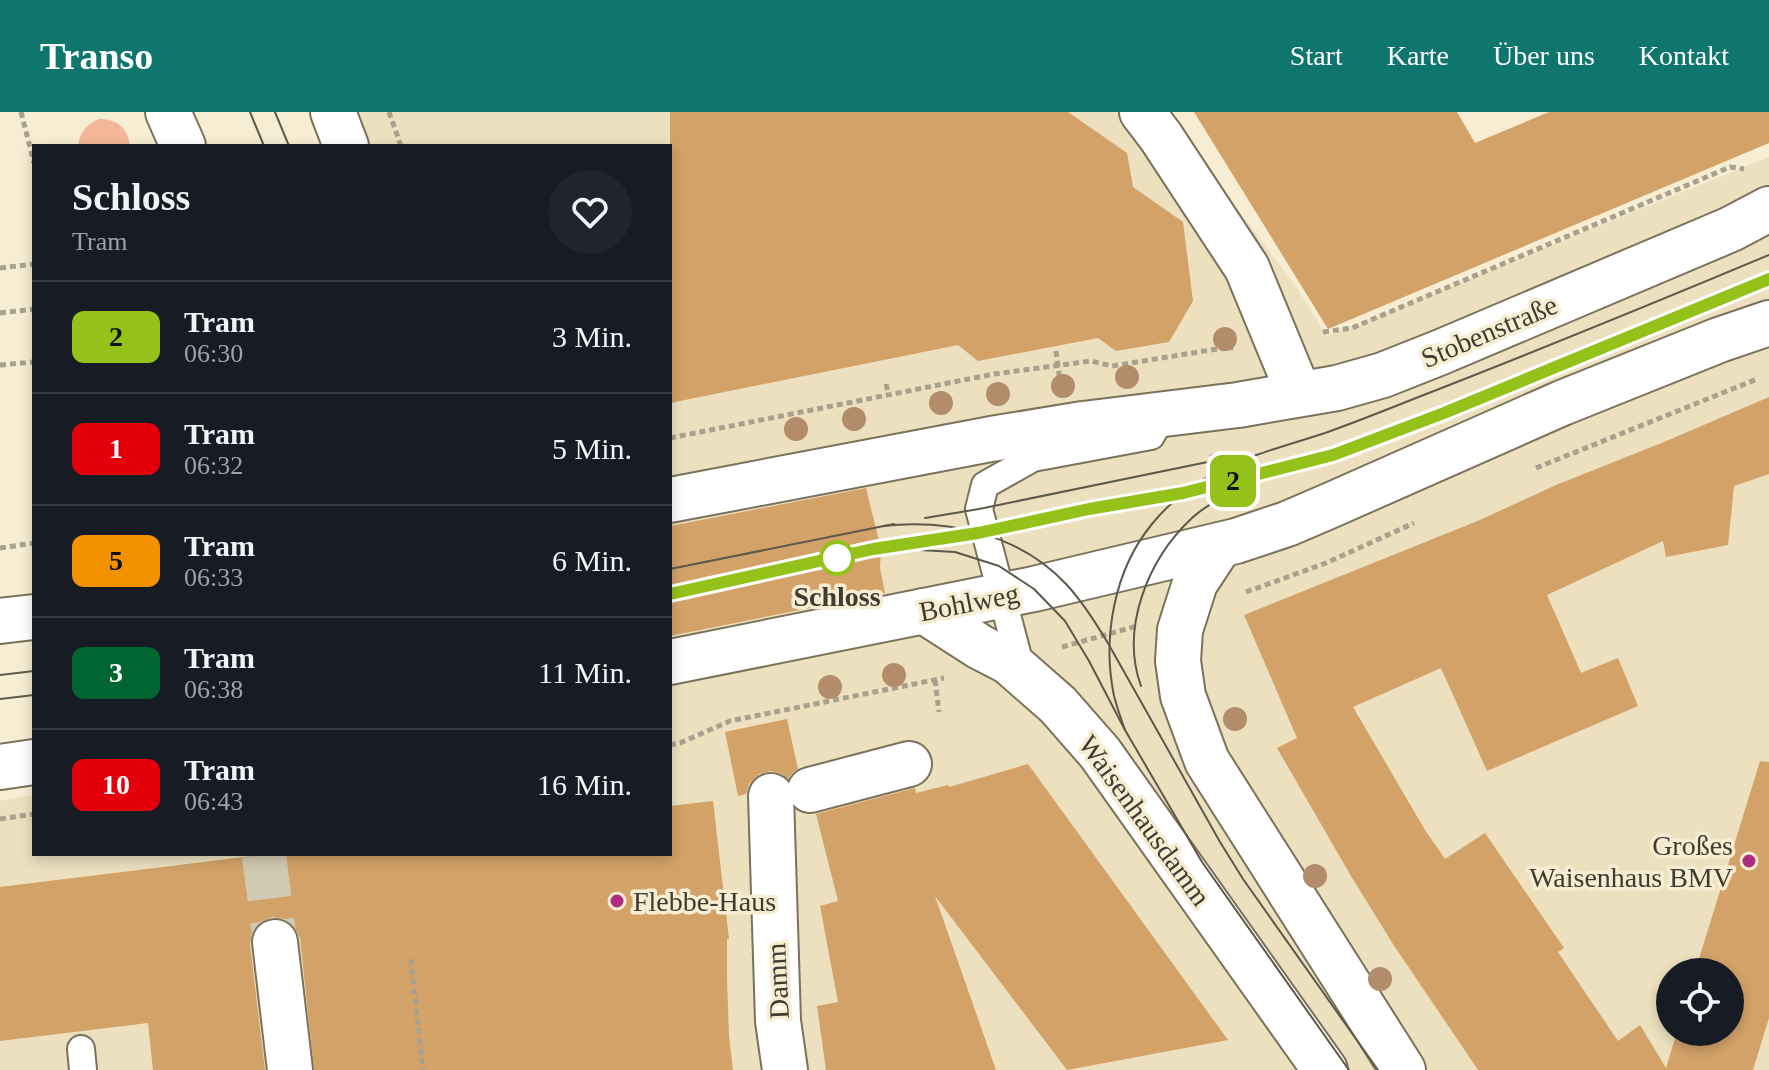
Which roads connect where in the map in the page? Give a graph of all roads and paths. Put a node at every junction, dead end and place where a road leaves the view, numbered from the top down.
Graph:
1 (21, 112) edge
2 (168, 112) edge
3 (333, 112) edge
4 (389, 112) edge
5 (1142, 112) edge
6 (182, 144) edge
7 (345, 144) edge
8 (400, 144) edge
9 (32, 155) edge
10 (1751, 170) dead end
11 (1769, 209) edge
12 (32, 264) edge
13 (0, 268) edge
14 (32, 309) edge
15 (0, 313) edge
16 (1769, 323) edge
17 (1314, 334) dead end
18 (1239, 348) dead end
19 (1056, 351) dead end
20 (32, 362) edge
21 (0, 365) edge
22 (1058, 366) junction
23 (1769, 374) edge
24 (1060, 383) dead end
25 (886, 384) dead end
26 (1299, 394) junction
27 (889, 396) junction
28 (1180, 413) junction
29 (672, 438) edge
30 (1523, 473) dead end
31 (672, 500) edge
32 (1232, 542) junction
33 (32, 543) edge
34 (0, 548) edge
35 (1266, 586) dead end
36 (1002, 596) junction
37 (924, 611) junction
38 (1187, 611) junction
39 (32, 617) edge
40 (0, 621) edge
41 (672, 662) edge
42 (1016, 665) junction
43 (935, 680) junction
44 (939, 712) dead end
45 (672, 745) edge
46 (32, 762) edge
47 (909, 764) dead end
48 (0, 767) edge
49 (32, 814) edge
50 (0, 819) edge
51 (275, 942) tunnel mouth
52 (411, 959) dead end
53 (290, 1070) edge
54 (423, 1070) edge
55 (785, 1070) edge
56 (1325, 1070) edge
57 (1403, 1070) edge

1 - 9 path
2 - 6 main road
3 - 7 main road
4 - 8 path
5 - 26 main road
10 - 17 path
11 - 26 main road, Stobenstraße
12 - 13 path
14 - 15 path
16 - 32 main road
18 - 22 path
19 - 22 path
20 - 21 path
22 - 24 path
22 - 27 path
23 - 30 path
25 - 27 path
26 - 28 main road, Stobenstraße
27 - 29 path
28 - 31 main road
28 - 32 path
28 - 36 lane
32 - 35 path
32 - 36 main road, Bohlweg
32 - 38 main road
33 - 34 path
36 - 37 main road, Bohlweg
36 - 42 lane
37 - 41 main road, Bohlweg
37 - 42 main road, Waisenhausdamm
38 - 42 path
38 - 57 main road
39 - 40 main road
42 - 43 path
42 - 56 main road, Waisenhausdamm
43 - 44 path
43 - 45 path
46 - 48 main road
47 - 55 main road, Damm
49 - 50 path
51 - 53 main road
52 - 54 path

